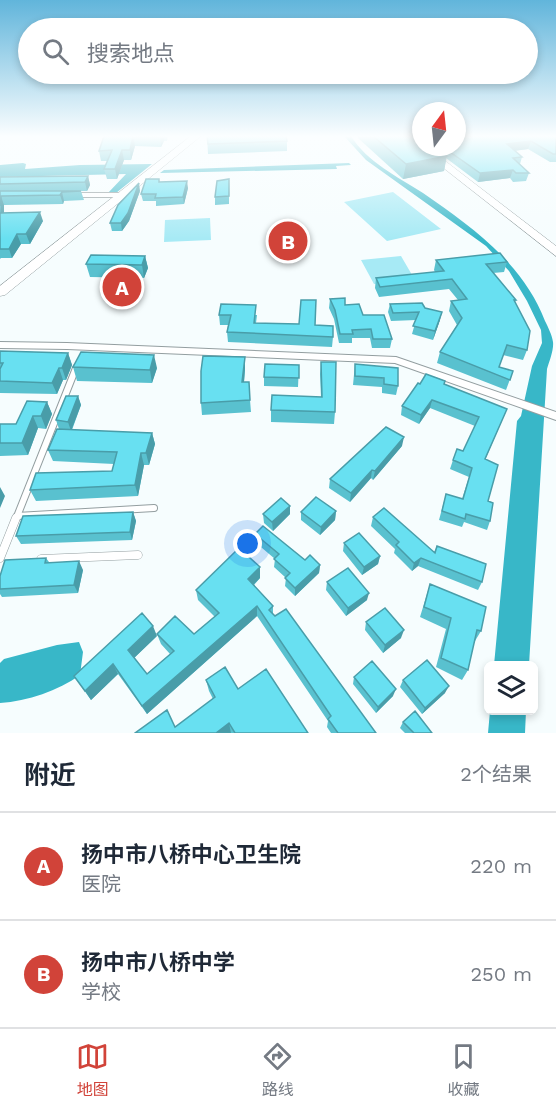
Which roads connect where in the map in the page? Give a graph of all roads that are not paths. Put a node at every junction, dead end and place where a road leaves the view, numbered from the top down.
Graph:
1 (154, 170) edge
2 (451, 170) edge
3 (58, 195) edge
4 (122, 195) junction
5 (556, 252) edge
6 (0, 292) edge
7 (0, 345) edge
8 (85, 346) junction
9 (556, 416) edge
10 (154, 508) dead end
11 (17, 516) junction
12 (10, 534) junction
13 (0, 535) edge
14 (138, 555) dead end
15 (0, 560) edge
16 (35, 560) edge
17 (12, 561) edge

1 - 4 street
2 - 5 street
3 - 4 street
4 - 6 street
7 - 8 street
8 - 9 street
8 - 11 lane
10 - 11 lane
11 - 12 lane
12 - 13 lane
12 - 15 lane
14 - 16 lane
15 - 17 lane

